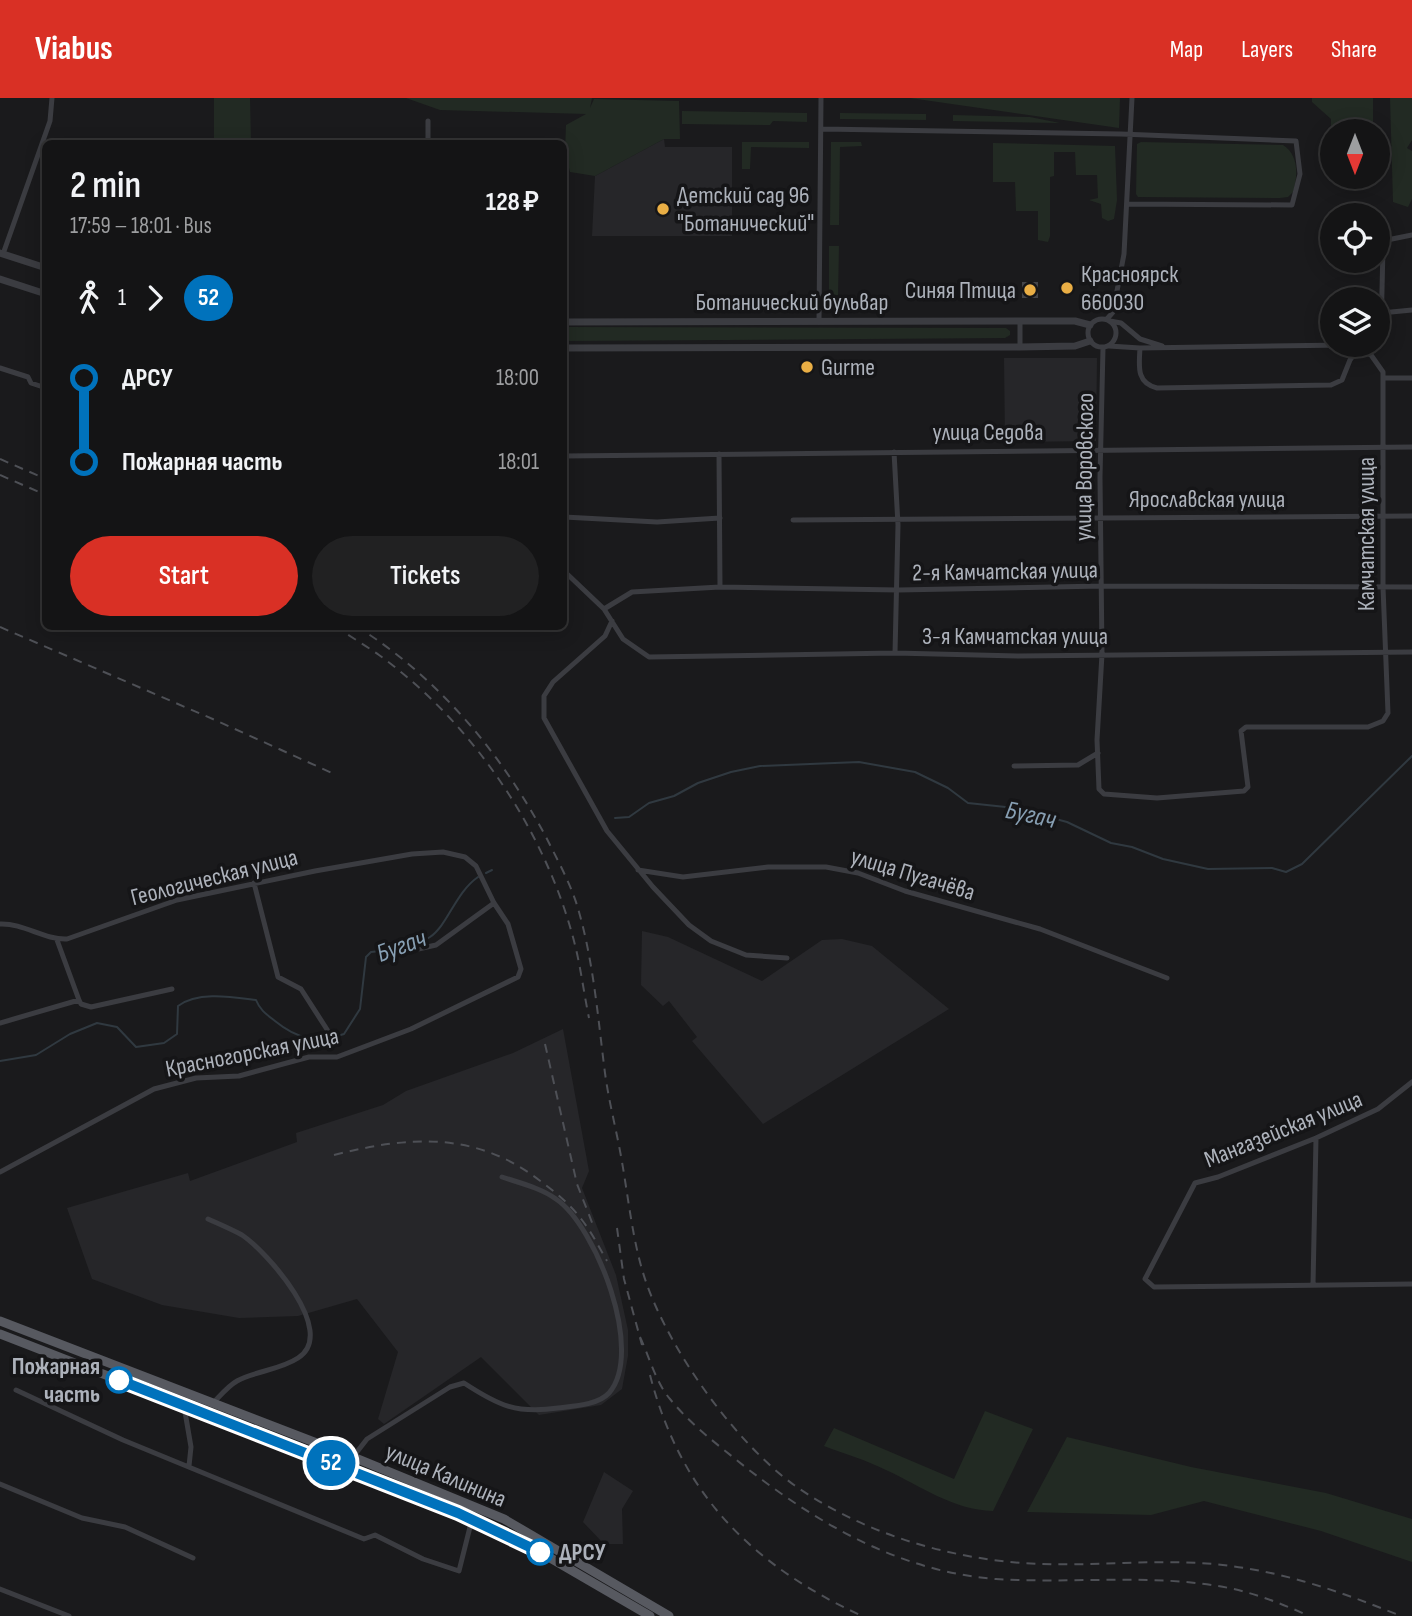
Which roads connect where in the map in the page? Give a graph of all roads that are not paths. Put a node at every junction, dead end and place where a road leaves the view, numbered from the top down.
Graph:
1 (52, 98) edge
2 (821, 98) edge
3 (1132, 98) edge
4 (428, 121) dead end
5 (822, 129) junction
6 (1130, 136) junction
7 (43, 140) edge
8 (428, 140) edge
9 (42, 143) edge
10 (1127, 204) junction
11 (1412, 235) edge
12 (2, 254) edge
13 (42, 267) edge
14 (0, 279) edge
15 (1381, 287) edge
16 (42, 293) edge
17 (1412, 310) edge
18 (1390, 312) edge
19 (1108, 320) junction
20 (1020, 321) junction
21 (567, 322) edge
22 (819, 322) junction
23 (1090, 326) junction
24 (1090, 341) junction
25 (1320, 345) edge
26 (1020, 347) junction
27 (1106, 347) junction
28 (567, 348) edge
29 (1140, 348) junction
30 (1169, 348) junction
31 (1352, 357) edge
32 (1373, 357) edge
33 (0, 368) edge
34 (1412, 378) edge
35 (1383, 379) junction
36 (42, 387) edge
37 (1383, 445) junction
38 (1412, 447) edge
39 (1101, 449) junction
40 (894, 452) junction
41 (719, 454) junction
42 (567, 456) edge
43 (1383, 516) junction
44 (1412, 516) edge
45 (567, 517) edge
46 (1101, 517) junction
47 (720, 518) junction
48 (896, 519) junction
49 (793, 520) dead end
50 (567, 574) edge
51 (1102, 586) junction
52 (720, 587) junction
53 (1383, 587) junction
54 (1412, 587) edge
55 (898, 590) junction
56 (604, 609) junction
57 (612, 621) junction
58 (1412, 652) edge
59 (895, 653) junction
60 (1385, 653) junction
61 (1102, 654) junction
62 (1245, 727) joint
63 (1098, 753) junction
64 (1014, 766) dead end
65 (443, 852) joint
66 (638, 870) junction
67 (254, 883) junction
68 (494, 902) junction
69 (0, 924) edge
70 (57, 940) junction
71 (405, 952) dead end
72 (787, 958) dead end
73 (1167, 978) dead end
74 (172, 989) dead end
75 (79, 1000) junction
76 (0, 1023) edge
77 (328, 1031) dead end
78 (1412, 1082) edge
79 (1412, 1089) edge
80 (1316, 1138) junction
81 (0, 1172) edge
82 (502, 1177) dead end
83 (208, 1219) dead end
84 (1412, 1284) edge
85 (1313, 1285) junction
86 (0, 1321) edge
87 (0, 1334) edge
88 (61, 1345) junction
89 (56, 1356) junction
90 (103, 1361) junction
91 (99, 1372) junction
92 (16, 1390) dead end
93 (214, 1404) junction
94 (184, 1406) junction
95 (353, 1457) junction
96 (189, 1466) junction
97 (0, 1484) edge
98 (472, 1519) junction
99 (193, 1558) dead end
100 (0, 1589) edge
101 (69, 1616) edge
102 (650, 1616) edge
103 (669, 1616) edge

1 - 7 street
2 - 5 street
3 - 6 street
4 - 8 street
5 - 6 street
5 - 22 street
6 - 10 street
6 - 10 street
9 - 12 street
10 - 19 street
11 - 15 street
12 - 13 street
14 - 16 street
17 - 18 street
19 - 23 street
19 - 27 street
19 - 30 street
20 - 22 street, Ботанический бульвар
20 - 23 street, Ботанический бульвар
20 - 26 street
21 - 22 street, Ботанический бульвар
23 - 24 street
24 - 26 street, Ботанический бульвар
24 - 27 street
25 - 30 street
26 - 28 street, Ботанический бульвар
27 - 29 street
27 - 39 street, улица Воровского
29 - 30 street
29 - 31 street
32 - 35 street, Камчатская улица
33 - 36 street
34 - 35 street
35 - 37 street, Камчатская улица
37 - 38 street, улица Седова
37 - 39 street, улица Седова
37 - 43 street, Камчатская улица
39 - 40 street, улица Седова
39 - 46 street, улица Воровского
40 - 41 street, улица Седова
40 - 48 street
41 - 42 street, улица Седова
41 - 47 street
43 - 44 street, Ярославская улица
43 - 46 street, Ярославская улица
43 - 53 street, Камчатская улица
45 - 47 street
46 - 48 street, Ярославская улица
46 - 51 street, улица Воровского
47 - 52 street
48 - 49 street, Ярославская улица
48 - 55 street
50 - 56 street
51 - 53 street, 2-я Камчатская улица
51 - 55 street, 2-я Камчатская улица
51 - 61 street, улица Воровского
52 - 55 street, 2-я Камчатская улица
52 - 56 street, 2-я Камчатская улица
53 - 54 street, 2-я Камчатская улица
53 - 60 street, Камчатская улица
55 - 59 street
56 - 57 street
57 - 59 street, 3-я Камчатская улица
57 - 66 street
58 - 60 street, 3-я Камчатская улица
59 - 61 street, 3-я Камчатская улица
60 - 61 street, 3-я Камчатская улица
60 - 62 street, Камчатская улица
61 - 63 street, улица Воровского
62 - 63 street, улица Воровского
63 - 64 street
65 - 67 street, Геологическая улица
65 - 68 street, Красногорская улица
66 - 72 street
66 - 73 street, улица Пугачёва
67 - 70 street, Геологическая улица
67 - 77 street
68 - 71 street
68 - 81 street, Красногорская улица
69 - 70 street
70 - 75 street
74 - 75 street
75 - 76 street
78 - 79 street
78 - 80 street, Мангазейская улица
80 - 85 street
80 - 85 street, Мангазейская улица
82 - 95 street
83 - 93 street
84 - 85 street
86 - 88 main road, улица Калинина
87 - 89 main road, улица Калинина
88 - 89 main road
88 - 90 main road, улица Калинина
89 - 91 main road, улица Калинина
90 - 91 main road
90 - 93 main road, улица Калинина
91 - 94 main road, улица Калинина
92 - 96 street
93 - 95 main road, улица Калинина
94 - 96 street
94 - 98 main road, улица Калинина
95 - 103 main road, улица Калинина
96 - 98 street
97 - 99 street
98 - 102 main road, улица Калинина
100 - 101 street

